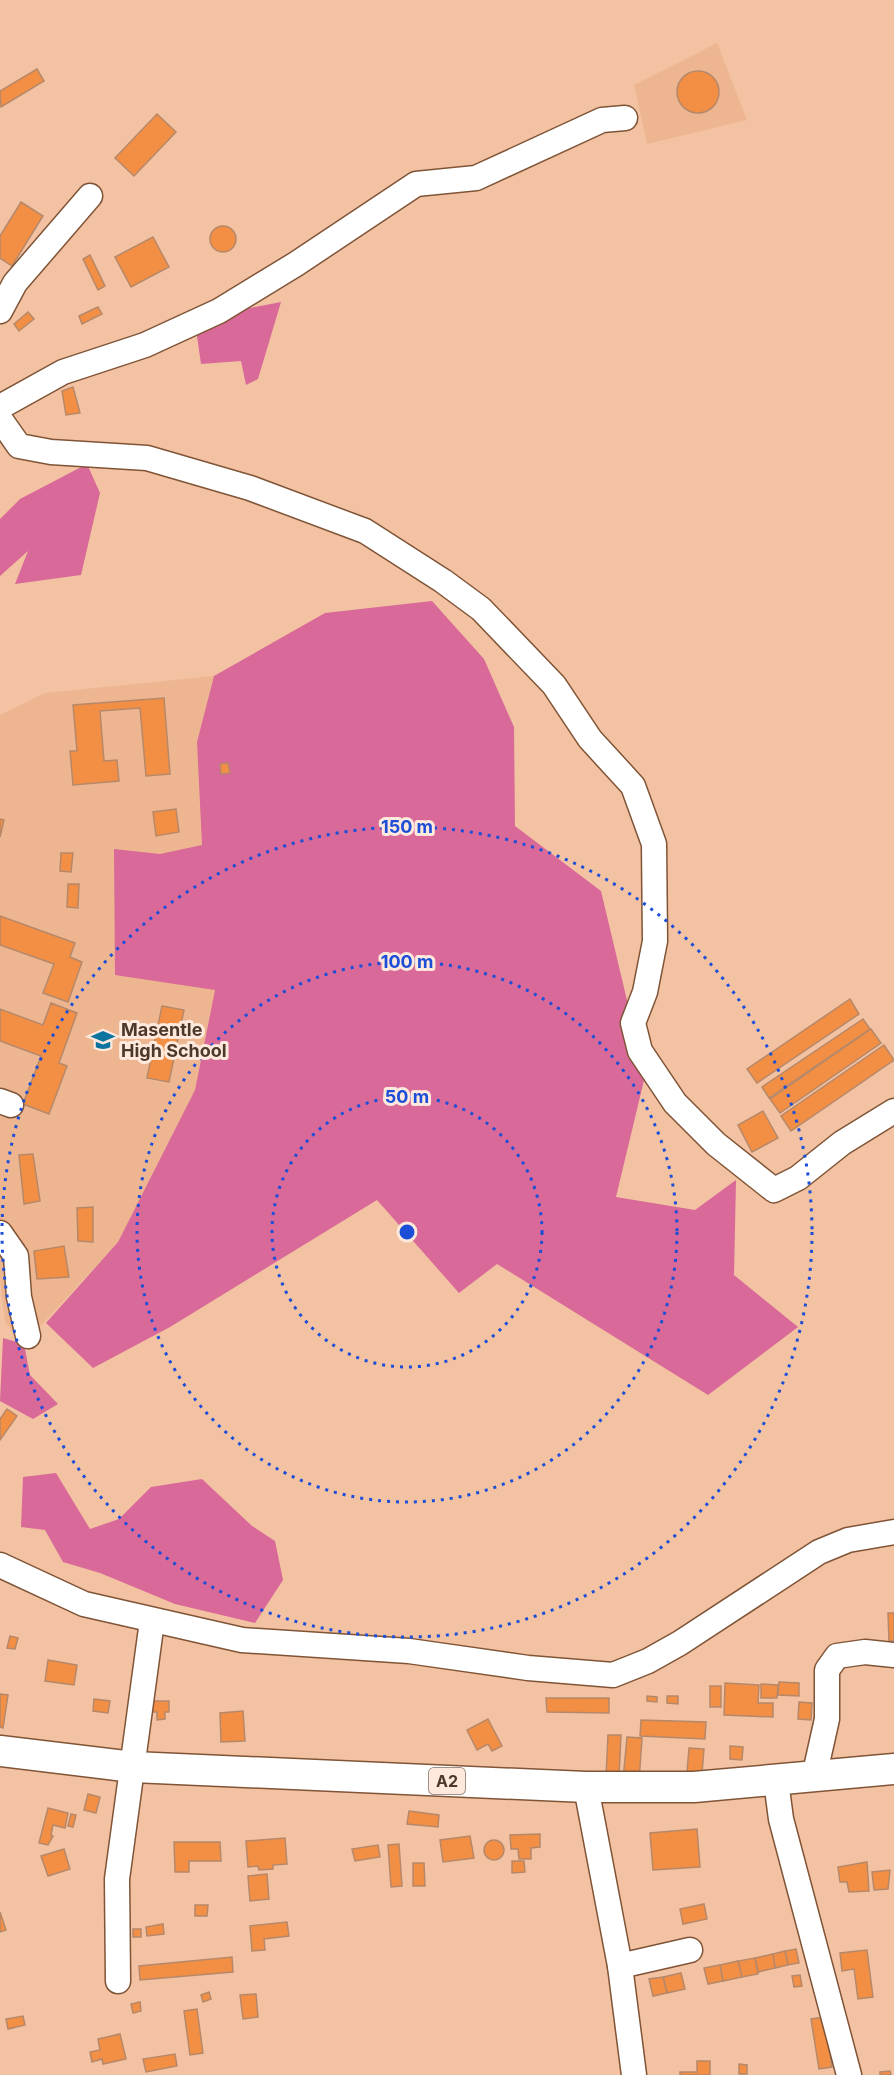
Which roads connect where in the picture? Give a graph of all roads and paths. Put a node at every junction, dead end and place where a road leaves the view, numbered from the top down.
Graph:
1 (625, 118) dead end
2 (90, 196) dead end
3 (0, 311) edge
4 (0, 407) edge
5 (0, 419) edge
6 (894, 1111) edge
7 (0, 1233) edge
8 (28, 1336) dead end
9 (894, 1532) edge
10 (0, 1565) edge
11 (152, 1621) junction
12 (894, 1655) edge
13 (0, 1751) edge
14 (133, 1767) junction
15 (894, 1769) edge
16 (814, 1777) junction
17 (776, 1781) junction
18 (586, 1787) junction
19 (690, 1950) dead end
20 (620, 1966) junction
21 (118, 1981) dead end
22 (634, 2075) edge
23 (849, 2075) edge

1 - 4 street
2 - 3 street
5 - 6 street
7 - 8 street
9 - 11 street
10 - 11 street
11 - 14 street
12 - 16 street
13 - 14 main road, A2
14 - 18 main road, A2
14 - 21 street
15 - 16 main road, A2
16 - 17 main road, A2
17 - 18 main road, A2
17 - 23 street
18 - 20 street
19 - 20 street
20 - 22 street

